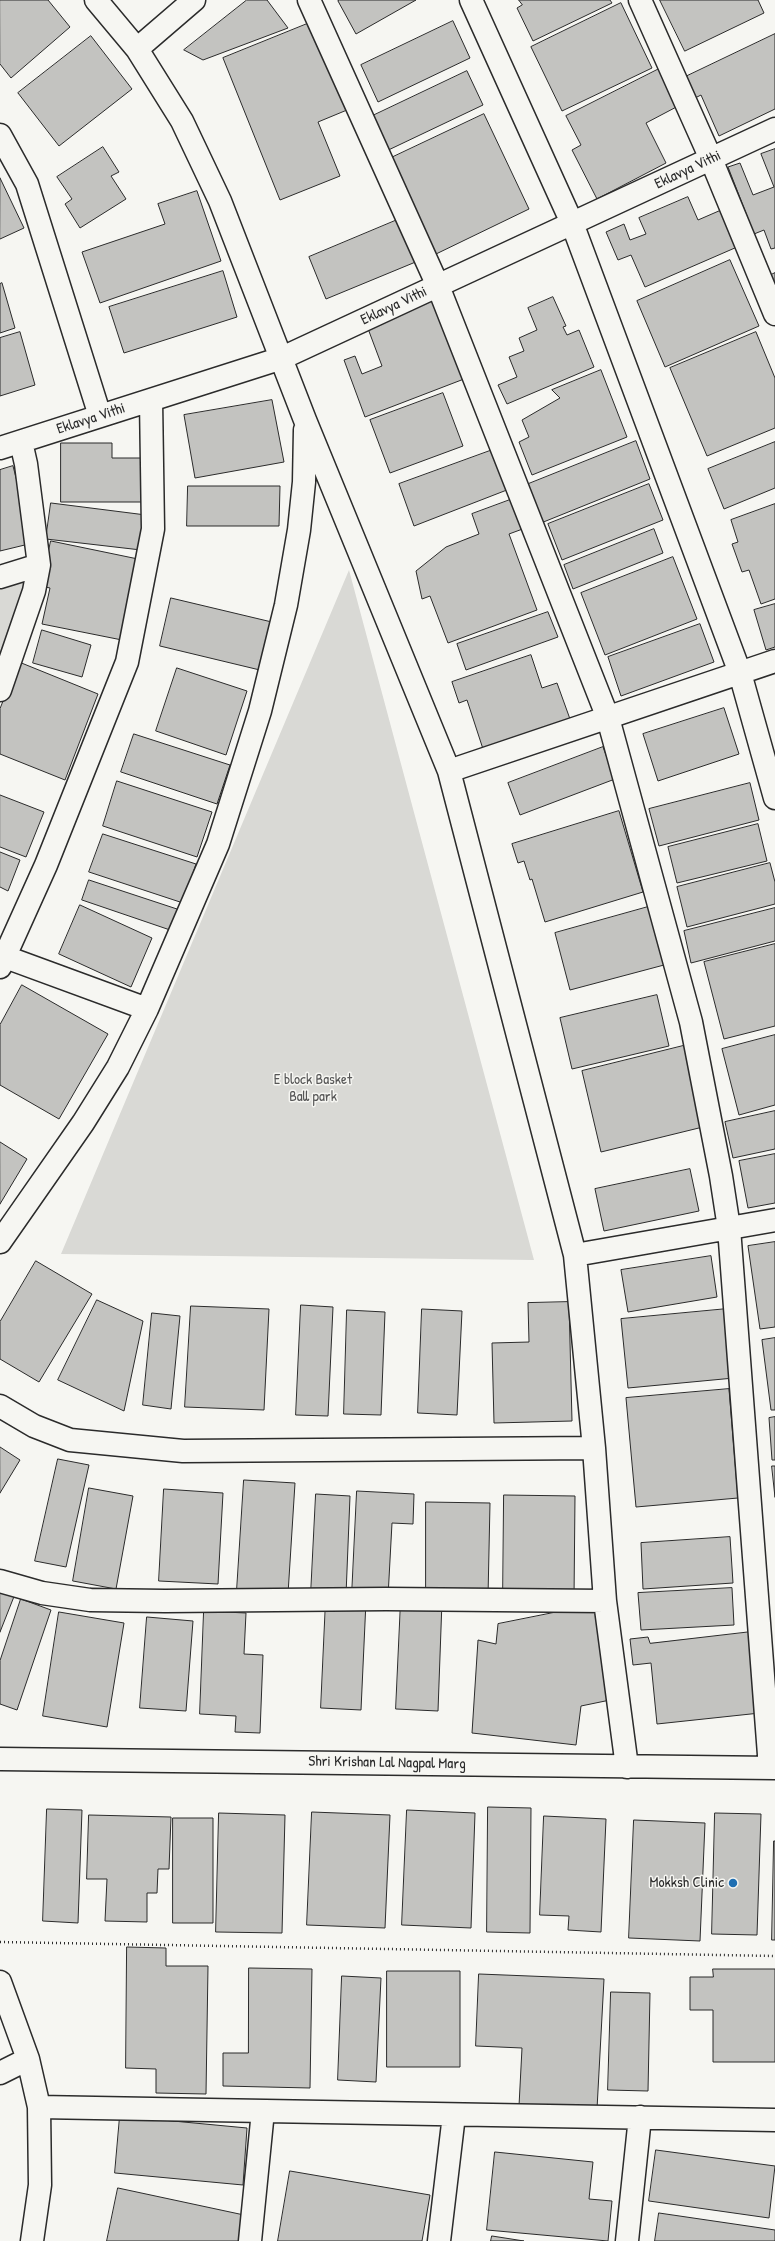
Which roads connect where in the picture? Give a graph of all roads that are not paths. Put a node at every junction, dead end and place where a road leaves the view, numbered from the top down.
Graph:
1 (96, 0) edge
2 (194, 0) edge
3 (308, 0) edge
4 (471, 0) edge
5 (640, 0) edge
6 (137, 49) junction
7 (775, 129) edge
8 (0, 135) edge
9 (711, 159) junction
10 (572, 224) junction
11 (438, 286) junction
12 (775, 314) edge
13 (282, 358) junction
14 (151, 400) junction
15 (100, 416) junction
16 (305, 420) junction
17 (21, 442) junction
18 (0, 448) edge
19 (39, 565) junction
20 (0, 576) edge
21 (775, 661) edge
22 (740, 673) junction
23 (0, 690) edge
24 (608, 718) junction
25 (449, 771) junction
26 (775, 798) edge
27 (2, 960) edge
28 (147, 1009) junction
29 (775, 1220) edge
30 (728, 1228) junction
31 (0, 1242) edge
32 (575, 1255) junction
33 (0, 1406) edge
34 (594, 1448) junction
35 (0, 1581) edge
36 (605, 1602) junction
37 (0, 1758) edge
38 (627, 1766) junction
39 (772, 1768) edge
40 (0, 1982) edge
41 (28, 2059) junction
42 (0, 2073) edge
43 (40, 2107) junction
44 (263, 2111) junction
45 (454, 2115) junction
46 (640, 2118) junction
47 (775, 2120) edge
48 (32, 2241) edge
49 (250, 2241) edge
50 (439, 2241) edge
51 (627, 2241) edge

1 - 6 street
2 - 6 street
3 - 11 street
4 - 10 street
5 - 9 street
6 - 13 street
7 - 9 street, Eklavya Vithi
8 - 15 street
9 - 10 street, Eklavya Vithi
9 - 12 street
10 - 11 street, Eklavya Vithi
10 - 22 street
11 - 13 street, Eklavya Vithi
11 - 24 street
13 - 14 street, Eklavya Vithi
13 - 16 street
14 - 15 street, Eklavya Vithi
14 - 27 street
15 - 17 street, Eklavya Vithi
16 - 25 street
16 - 28 street
17 - 18 street, Eklavya Vithi
17 - 19 street
19 - 20 street
19 - 23 street
21 - 22 street
22 - 24 street
22 - 26 street
24 - 25 street
24 - 30 street
25 - 32 street
27 - 28 street
28 - 31 street
29 - 30 street
30 - 32 street
30 - 39 street
32 - 34 street
33 - 34 street
34 - 36 street
35 - 36 street
36 - 38 street
37 - 38 street, Shri Krishan Lal Nagpal Marg
38 - 39 street, Shri Krishan Lal Nagpal Marg
40 - 41 street
41 - 42 street
41 - 43 street
43 - 44 street
43 - 48 street
44 - 45 street
44 - 49 street
45 - 46 street
45 - 50 street
46 - 47 street
46 - 51 street

